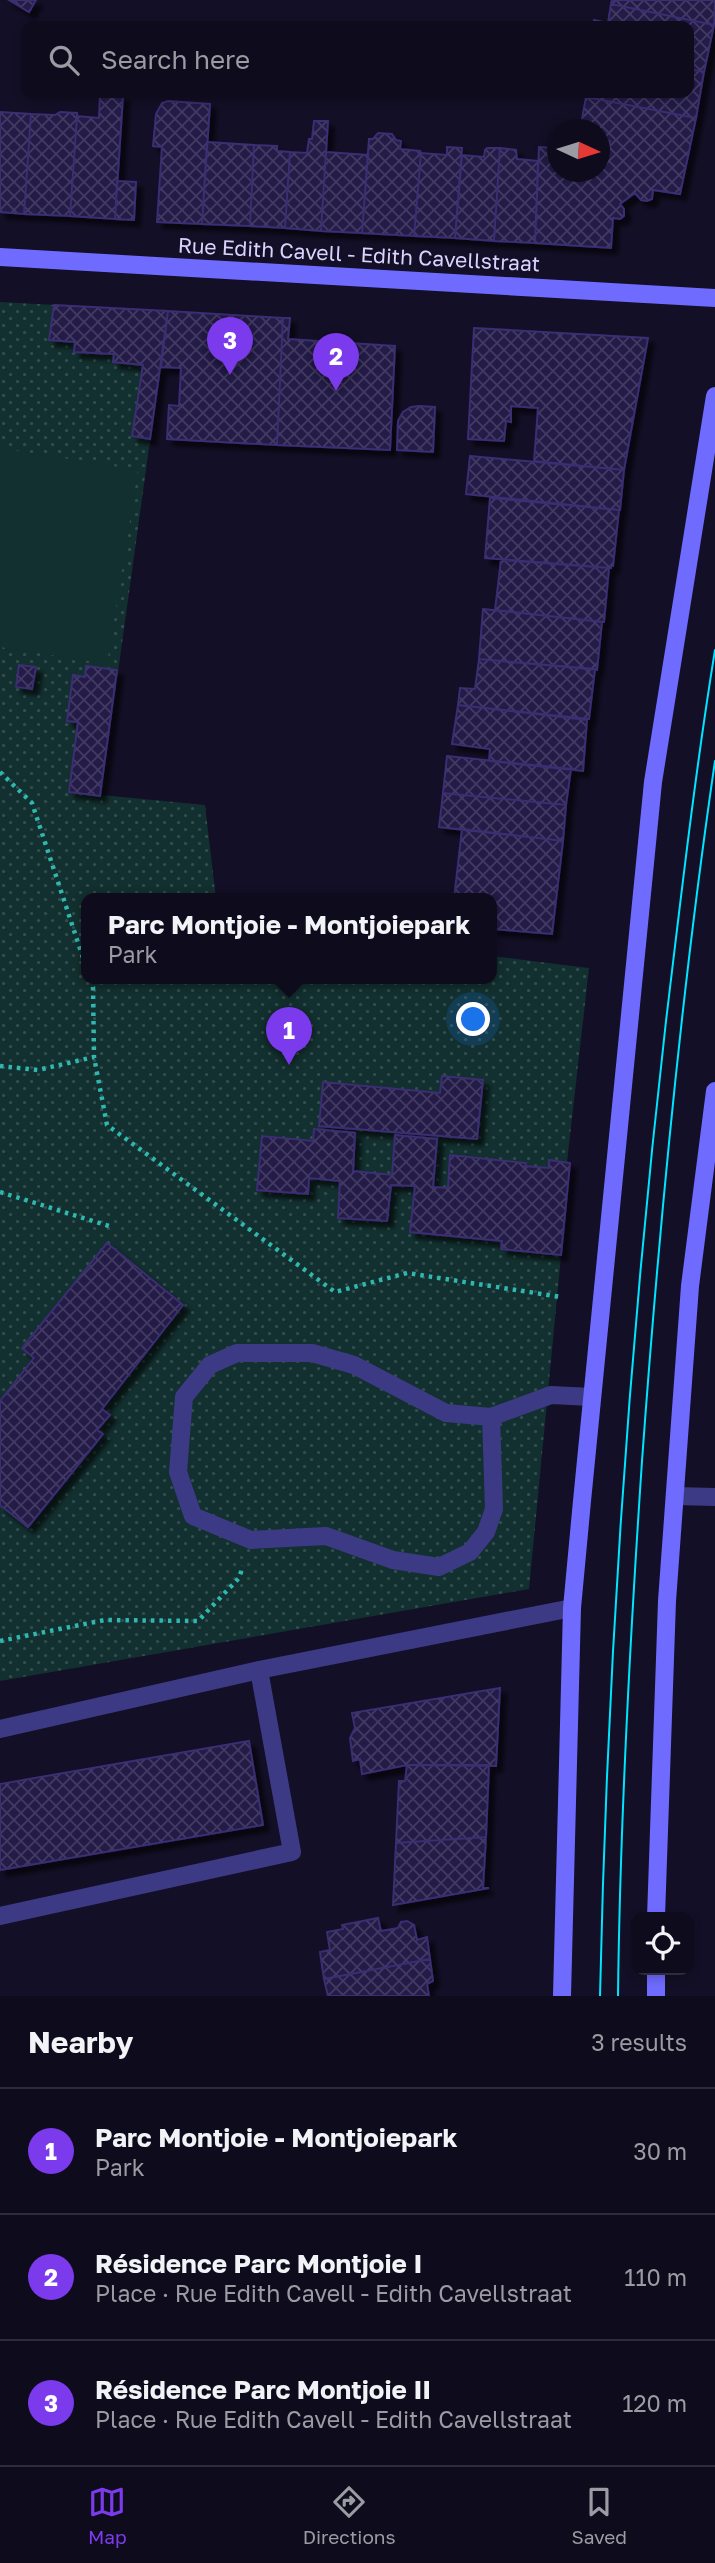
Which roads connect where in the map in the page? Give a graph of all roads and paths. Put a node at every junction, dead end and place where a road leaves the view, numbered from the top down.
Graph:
1 (0, 257) edge
2 (715, 298) edge
3 (715, 396) edge
4 (0, 772) edge
5 (81, 952) edge
6 (92, 984) edge
7 (94, 1057) junction
8 (0, 1066) edge
9 (715, 1091) edge
10 (0, 1192) edge
11 (112, 1227) dead end
12 (561, 1297) dead end
13 (592, 1397) junction
14 (491, 1417) junction
15 (675, 1496) junction
16 (715, 1497) edge
17 (251, 1540) junction
18 (572, 1608) junction
19 (0, 1641) edge
20 (259, 1670) junction
21 (0, 1729) edge
22 (656, 1912) edge
23 (0, 1916) edge
24 (656, 1975) edge
25 (562, 1996) edge
26 (656, 1996) edge

1 - 2 main road, Rue Edith Cavell - Edith Cavellstraat
3 - 13 main road
4 - 5 path
6 - 7 path
7 - 8 path
7 - 12 path
9 - 15 main road
10 - 11 path
13 - 14 street
13 - 18 main road
14 - 17 street
14 - 17 street
15 - 16 street
15 - 22 main road
17 - 19 path
18 - 20 street
18 - 25 main road
20 - 21 street
20 - 23 street
24 - 26 main road

